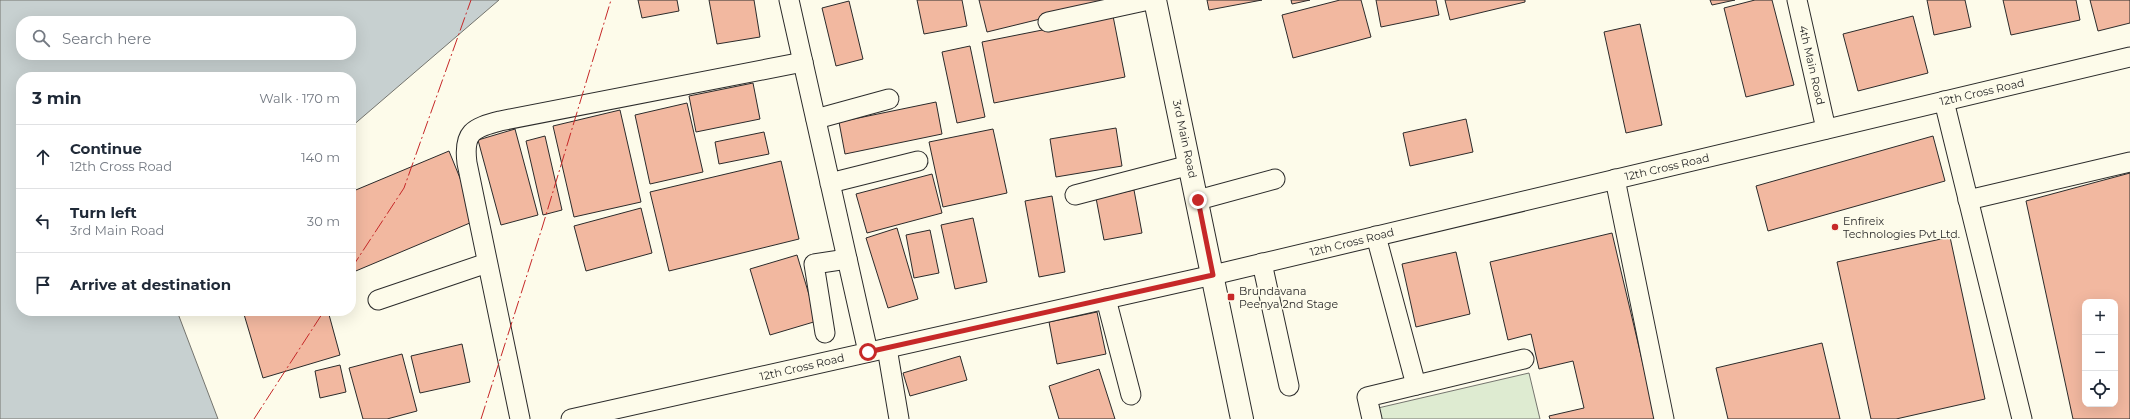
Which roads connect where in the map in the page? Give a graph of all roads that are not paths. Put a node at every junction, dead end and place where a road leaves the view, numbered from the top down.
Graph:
1 (789, 0) edge
2 (1149, 0) edge
3 (1155, 0) edge
4 (1797, 0) edge
5 (1048, 22) dead end
6 (2130, 57) edge
7 (803, 62) junction
8 (889, 99) dead end
9 (1944, 101) junction
10 (816, 119) junction
11 (1826, 129) junction
12 (918, 162) dead end
13 (2130, 162) edge
14 (1190, 165) junction
15 (1275, 179) dead end
16 (1615, 180) junction
17 (830, 183) junction
18 (1075, 195) dead end
19 (1198, 200) junction
20 (1968, 200) junction
21 (1376, 236) junction
22 (847, 259) junction
23 (487, 263) junction
24 (1262, 264) junction
25 (1213, 275) junction
26 (1106, 299) junction
27 (378, 300) dead end
28 (825, 333) dead end
29 (888, 348) junction
30 (868, 352) junction
31 (1524, 359) dead end
32 (1289, 386) dead end
33 (1416, 386) junction
34 (1130, 395) dead end
35 (520, 419) edge
36 (571, 419) edge
37 (899, 419) edge
38 (1242, 419) edge
39 (1372, 419) edge
40 (1664, 419) edge
41 (2022, 419) edge

1 - 7 street
2 - 5 street
3 - 14 main road, 3rd Main Road
4 - 11 street, 4th Main Road
6 - 9 street, 12th Cross Road
7 - 10 street
7 - 23 street
8 - 10 street
9 - 11 street, 12th Cross Road
9 - 20 street
10 - 17 street
11 - 16 street, 12th Cross Road
12 - 17 street
13 - 20 street
14 - 18 street
14 - 19 main road, 3rd Main Road
15 - 19 street
16 - 21 street, 12th Cross Road
16 - 40 street
17 - 22 street
19 - 25 main road, 3rd Main Road
20 - 41 street
21 - 24 street, 12th Cross Road
21 - 33 street
22 - 28 street
22 - 30 street
23 - 27 street
23 - 35 street
24 - 25 street, 12th Cross Road
24 - 32 street
25 - 26 street, 12th Cross Road
25 - 38 main road, 3rd Main Road
26 - 29 street, 12th Cross Road
26 - 34 street
29 - 30 street, 12th Cross Road
29 - 37 street
30 - 36 street, 12th Cross Road
31 - 33 street
33 - 39 street

